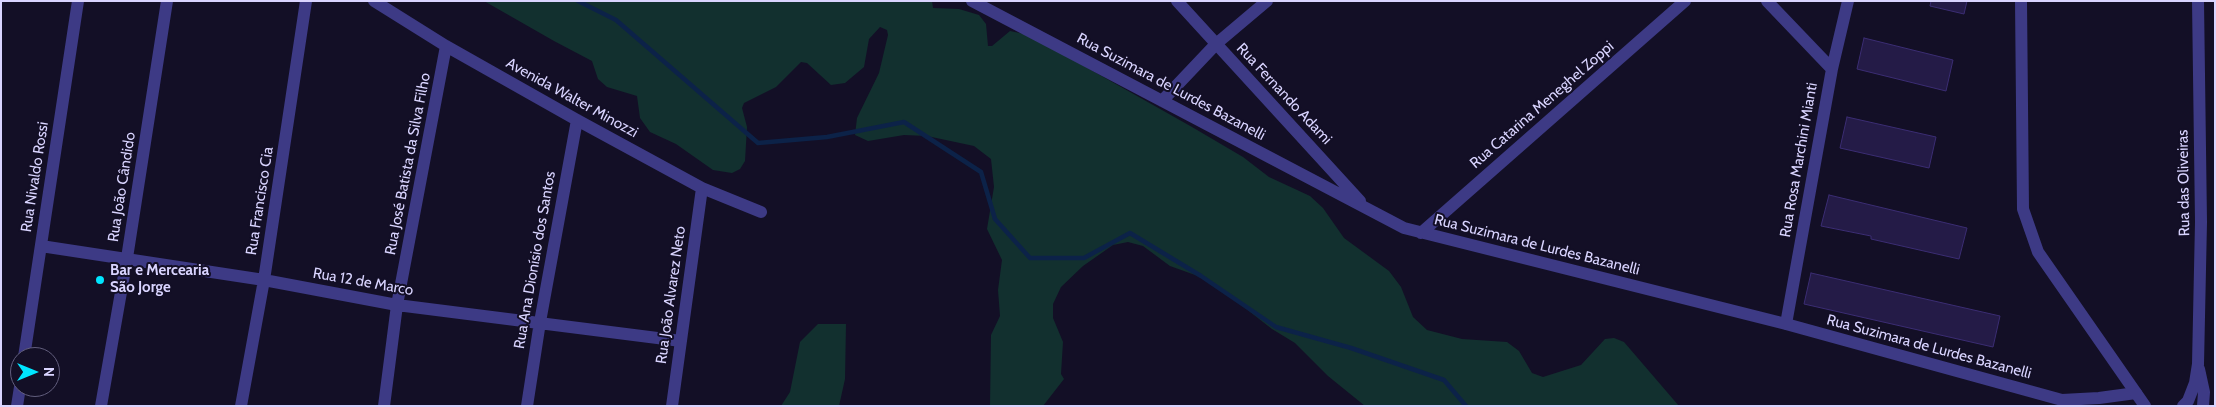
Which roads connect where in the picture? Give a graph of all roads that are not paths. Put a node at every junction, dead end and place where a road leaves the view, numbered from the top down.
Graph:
1 (78, 1) edge
2 (167, 1) edge
3 (306, 1) edge
4 (374, 1) edge
5 (972, 1) edge
6 (1177, 1) edge
7 (1267, 1) edge
8 (1685, 1) edge
9 (1767, 1) edge
10 (1848, 1) edge
11 (2021, 1) edge
12 (2198, 1) edge
13 (1216, 44) junction
14 (446, 46) junction
15 (1832, 69) junction
16 (1162, 101) junction
17 (577, 120) junction
18 (702, 188) junction
19 (1367, 209) junction
20 (761, 212) dead end
21 (2201, 222) junction
22 (2215, 222) edge
23 (1421, 233) junction
24 (41, 246) junction
25 (127, 258) junction
26 (264, 280) junction
27 (397, 305) junction
28 (540, 322) junction
29 (1786, 324) junction
30 (681, 341) junction
31 (26, 347) edge
32 (2198, 364) junction
33 (2136, 393) junction
34 (101, 406) edge
35 (241, 406) edge
36 (384, 406) edge
37 (527, 406) edge
38 (672, 406) edge
39 (2145, 406) edge
40 (2183, 406) edge
41 (2203, 406) edge

1 - 24 street, Rua Nivaldo Rossi
2 - 25 street, Rua João Cândido
3 - 26 street, Rua Francisco Cia
4 - 14 street, Avenida Walter Minozzi
5 - 16 street, Rua Suzimara de Lurdes Bazanelli
6 - 13 street, Rua Fernando Adami
7 - 13 street
8 - 23 street, Rua Catarina Meneghel Zoppi
9 - 15 street
10 - 15 street, Rua Rosa Marchini Mianti
11 - 33 street
12 - 21 street, Rua das Oliveiras
13 - 16 street
13 - 19 street, Rua Fernando Adami
14 - 17 street, Avenida Walter Minozzi
14 - 27 street, Rua José Batista da Silva Filho
15 - 29 street, Rua Rosa Marchini Mianti
16 - 19 street, Rua Suzimara de Lurdes Bazanelli
17 - 18 street, Avenida Walter Minozzi
17 - 28 street, Rua Ana Dionísio dos Santos
18 - 20 street, Avenida Walter Minozzi
18 - 30 street, Rua João Alvarez Neto
19 - 23 street, Rua Suzimara de Lurdes Bazanelli
21 - 22 street
21 - 32 street, Rua das Oliveiras
23 - 29 street, Rua Suzimara de Lurdes Bazanelli
24 - 25 street, Rua 12 de Marco
24 - 31 street, Rua Nivaldo Rossi
25 - 26 street, Rua 12 de Marco
25 - 34 street, Rua João Cândido
26 - 27 street, Rua 12 de Marco
26 - 35 street, Rua Francisco Cia
27 - 28 street, Rua 12 de Marco
27 - 36 street, Rua José Batista da Silva Filho
28 - 30 street, Rua 12 de Marco
28 - 37 street, Rua Ana Dionísio dos Santos
29 - 33 street, Rua Suzimara de Lurdes Bazanelli
30 - 38 street, Rua João Alvarez Neto
32 - 40 street, Rua das Oliveiras
32 - 41 street, Rua das Oliveiras
33 - 39 street

